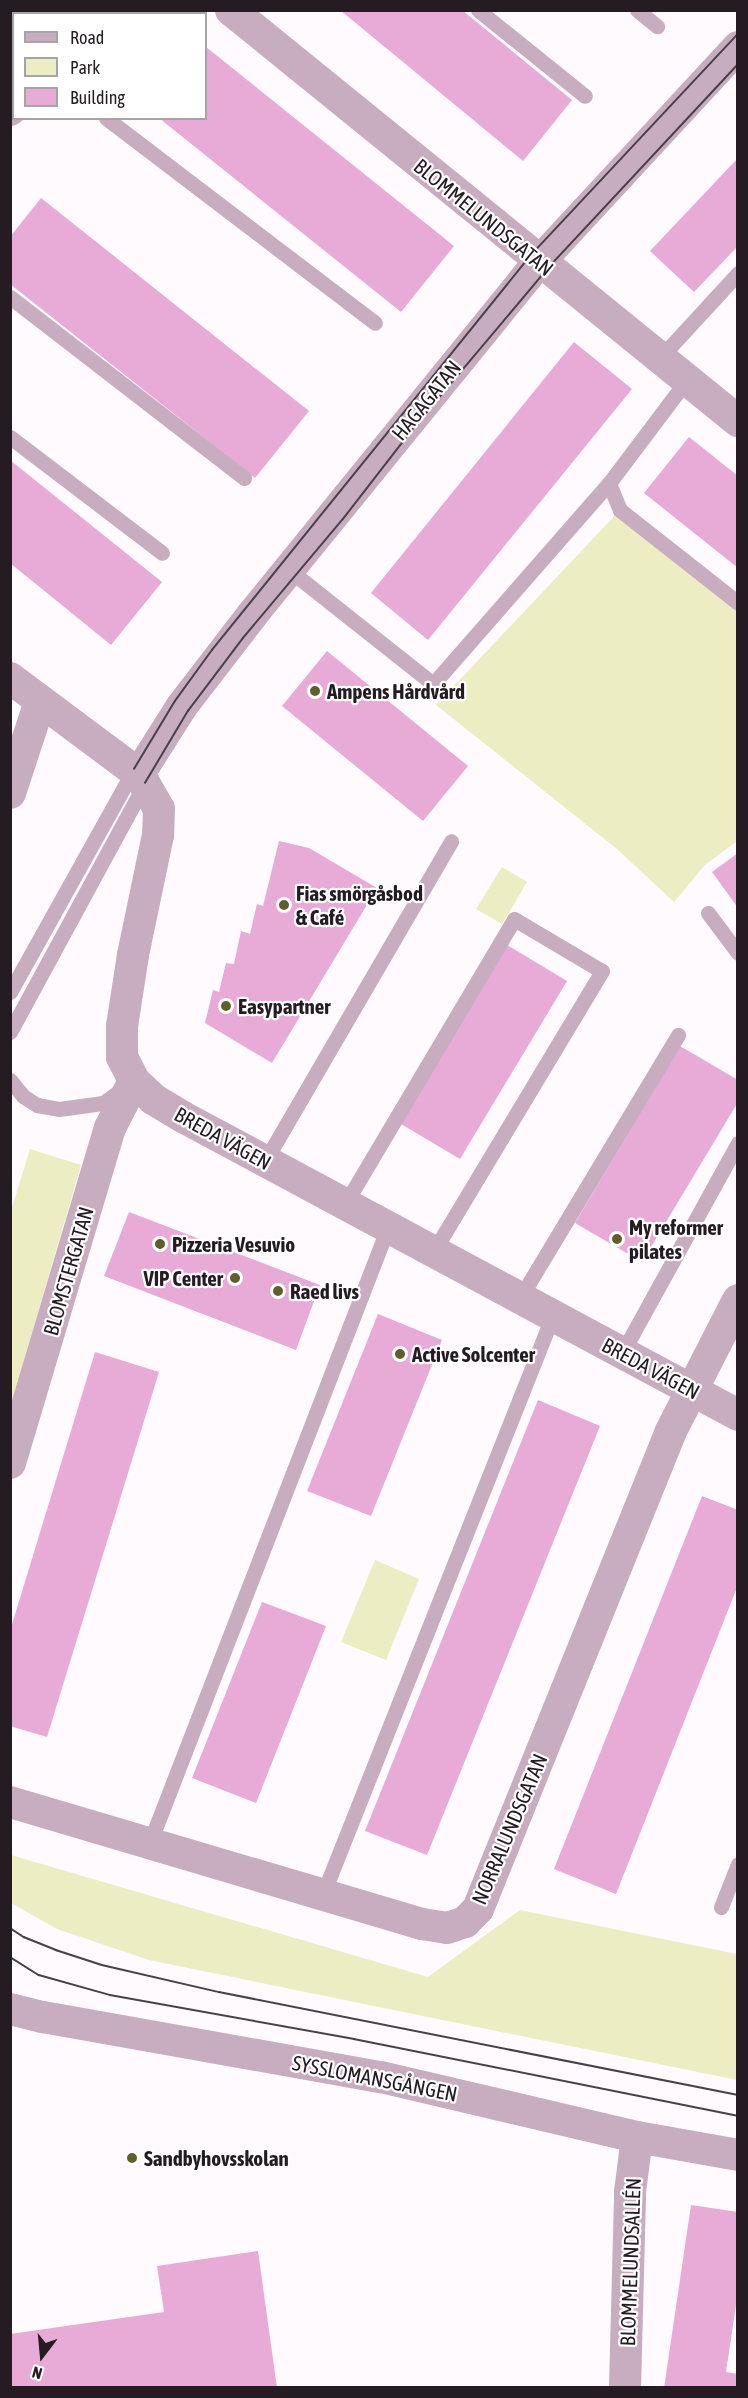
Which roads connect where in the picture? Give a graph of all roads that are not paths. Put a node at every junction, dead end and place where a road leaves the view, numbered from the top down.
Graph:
1 (231, 10) edge
2 (478, 10) edge
3 (637, 10) edge
4 (657, 26) dead end
5 (738, 47) edge
6 (585, 96) dead end
7 (109, 120) edge
8 (539, 262) junction
9 (738, 273) edge
10 (10, 297) edge
11 (375, 322) dead end
12 (659, 359) junction
13 (686, 381) junction
14 (738, 421) edge
15 (10, 437) edge
16 (244, 478) dead end
17 (609, 483) junction
18 (162, 553) dead end
19 (288, 568) junction
20 (738, 603) edge
21 (10, 678) edge
22 (40, 702) junction
23 (139, 776) junction
24 (10, 792) edge
25 (451, 841) dead end
26 (708, 913) dead end
27 (738, 952) edge
28 (10, 992) edge
29 (10, 1032) edge
30 (678, 1035) dead end
31 (10, 1080) edge
32 (134, 1081) junction
33 (738, 1143) edge
34 (265, 1161) junction
35 (345, 1204) junction
36 (388, 1227) junction
37 (434, 1251) junction
38 (520, 1298) junction
39 (738, 1300) edge
40 (552, 1315) junction
41 (622, 1353) junction
42 (690, 1389) junction
43 (738, 1415) edge
44 (10, 1464) edge
45 (10, 1802) edge
46 (150, 1842) junction
47 (738, 1864) edge
48 (323, 1894) junction
49 (721, 1907) dead end
50 (10, 2009) edge
51 (638, 2137) junction
52 (738, 2155) edge
53 (625, 2388) edge

1 - 8 street, BLOMMELUNDSGATAN
2 - 6 lane
3 - 4 lane
5 - 8 street, HAGAGATAN
7 - 11 lane
8 - 12 street, BLOMMELUNDSGATAN
8 - 19 street, HAGAGATAN
9 - 12 lane
10 - 16 lane
12 - 13 street, BLOMMELUNDSGATAN
13 - 14 street, BLOMMELUNDSGATAN
13 - 17 lane
15 - 18 lane
17 - 19 lane
17 - 20 lane
19 - 23 street, HAGAGATAN
21 - 22 street, BREDA VÄGEN
22 - 23 street, BREDA VÄGEN
22 - 24 street
23 - 28 lane
23 - 29 lane
23 - 32 street, BREDA VÄGEN
25 - 34 lane
26 - 27 lane
30 - 38 lane
31 - 32 lane
32 - 34 street, BREDA VÄGEN
32 - 44 street, BLOMSTERGATAN
33 - 41 lane
34 - 35 street, BREDA VÄGEN
35 - 36 street, BREDA VÄGEN
35 - 37 lane
36 - 37 street, BREDA VÄGEN
36 - 46 lane
37 - 38 street, BREDA VÄGEN
38 - 40 street, BREDA VÄGEN
39 - 42 street, NORRALUNDSGATAN
40 - 41 street, BREDA VÄGEN
40 - 48 lane
41 - 42 street, BREDA VÄGEN
42 - 43 street, BREDA VÄGEN
42 - 48 street, NORRALUNDSGATAN
45 - 46 street, NORRALUNDSGATAN
46 - 48 street, NORRALUNDSGATAN
47 - 49 lane
50 - 51 street, SYSSLOMANSGÅNGEN
51 - 52 street, SYSSLOMANSGÅNGEN
51 - 53 street, BLOMMELUNDSALLÉN

